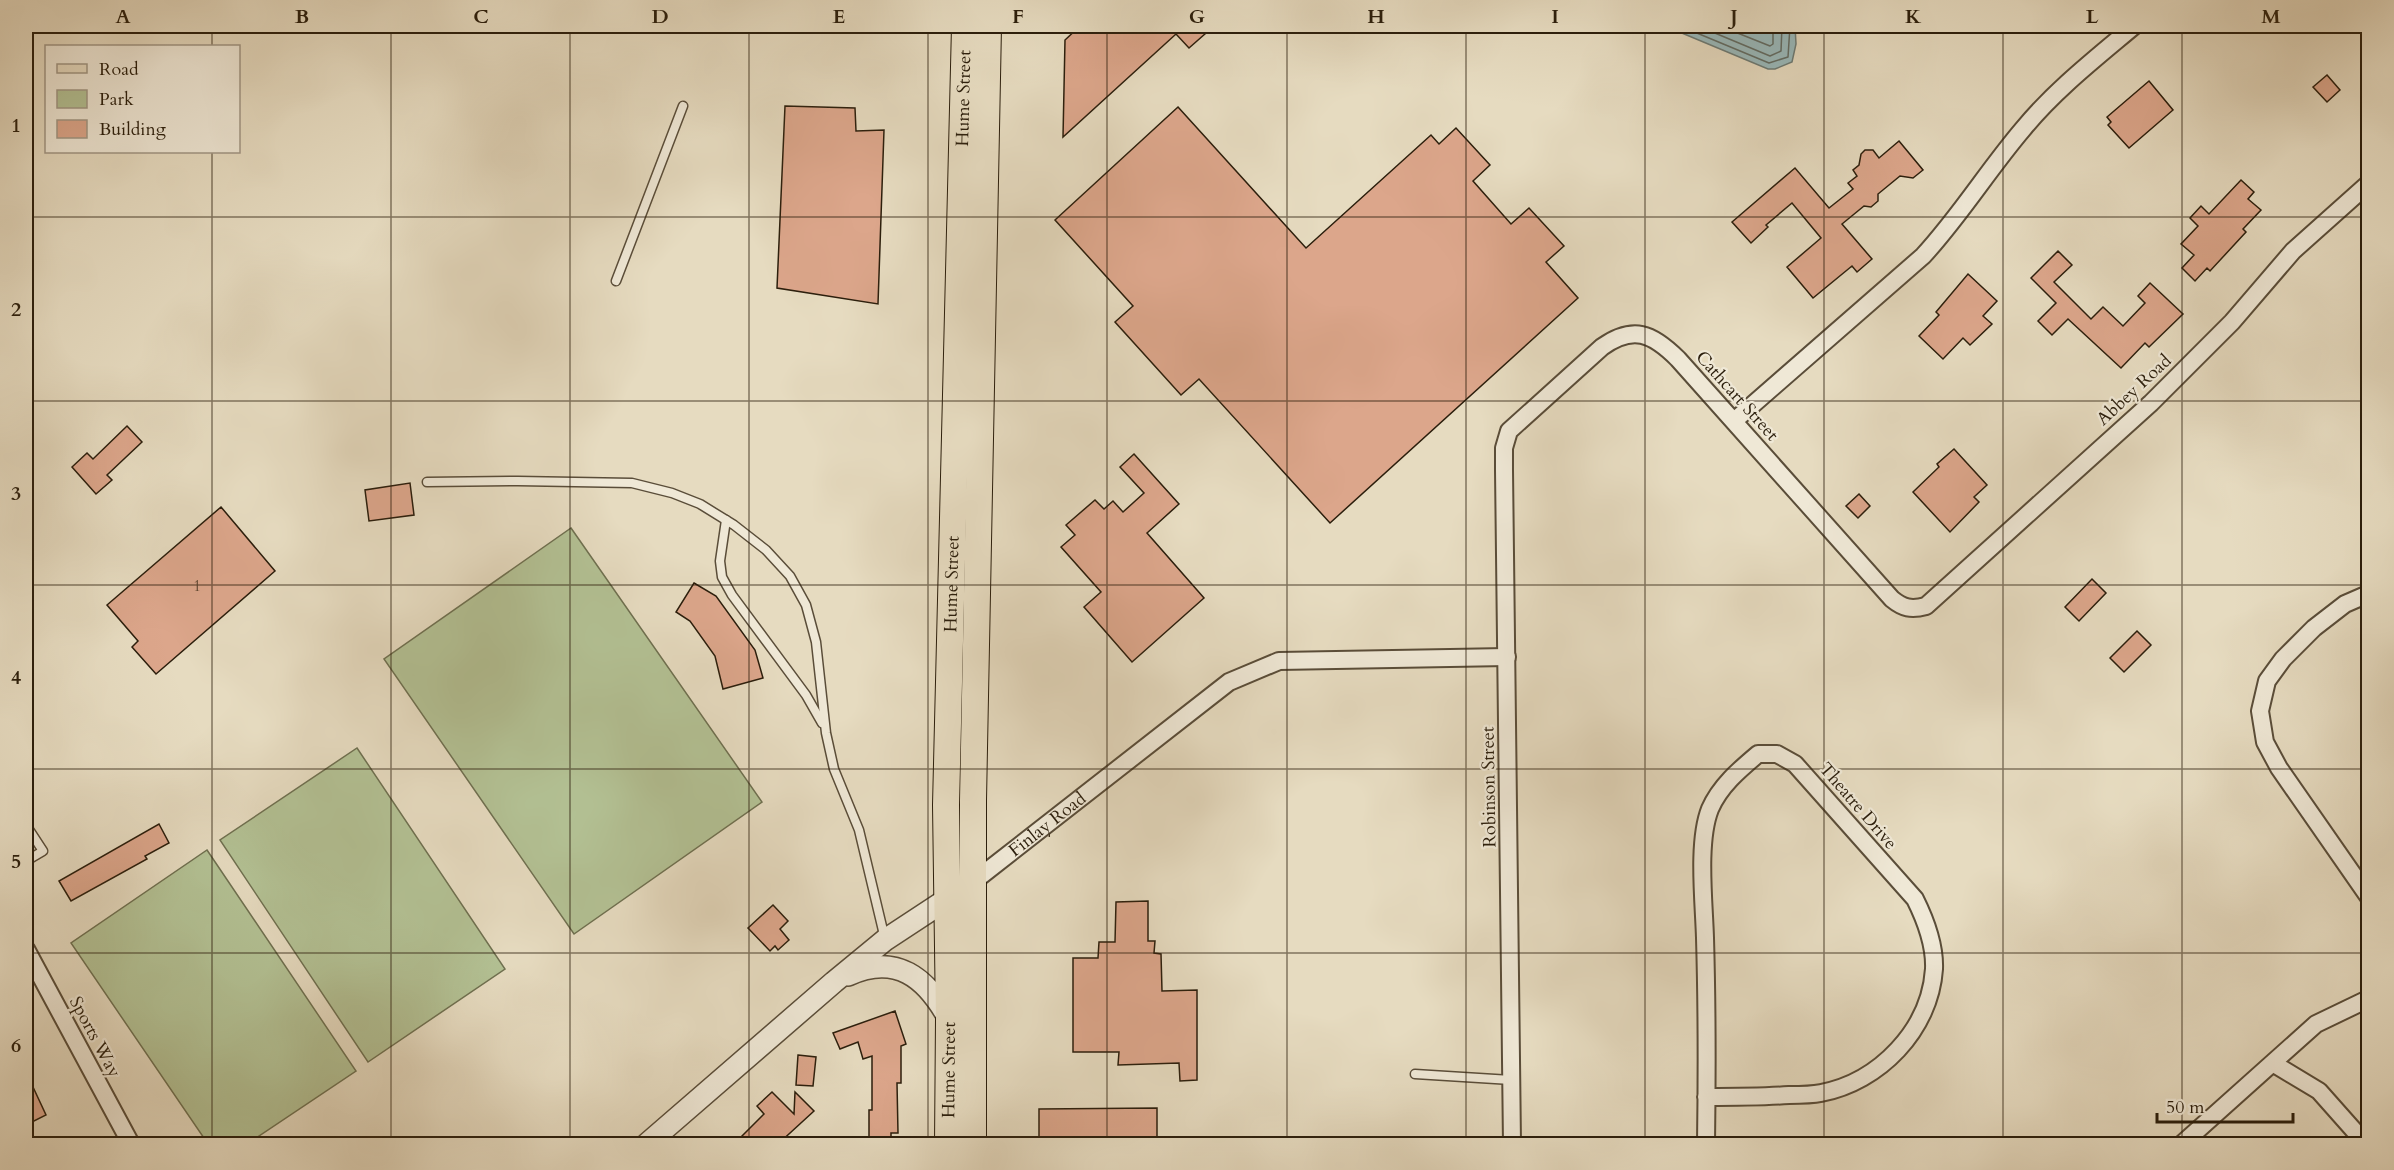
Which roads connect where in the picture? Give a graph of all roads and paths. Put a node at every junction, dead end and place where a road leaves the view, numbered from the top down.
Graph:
1 (965, 26) edge
2 (988, 26) edge
3 (2134, 26) edge
4 (683, 106) dead end
5 (2368, 184) edge
6 (616, 281) dead end
7 (1734, 421) junction
8 (1509, 431) joint
9 (427, 482) dead end
10 (726, 520) junction
11 (2368, 594) edge
12 (1914, 609) joint
13 (1507, 657) junction
14 (825, 728) junction
15 (26, 825) edge
16 (26, 861) edge
17 (973, 882) junction
18 (2368, 896) edge
19 (947, 899) junction
20 (885, 940) junction
21 (26, 949) edge
22 (834, 982) junction
23 (2368, 999) edge
24 (949, 1019) junction
25 (2274, 1064) junction
26 (1415, 1074) dead end
27 (1511, 1080) junction
28 (1706, 1097) junction
29 (131, 1144) edge
30 (647, 1144) edge
31 (948, 1144) edge
32 (973, 1144) edge
33 (1512, 1144) edge
34 (1706, 1144) edge
35 (2182, 1144) edge
36 (2366, 1144) edge

1 - 19 main road, Hume Street
2 - 17 main road, Hume Street
3 - 7 street
4 - 6 lane
5 - 12 street, Abbey Road
7 - 8 street, Cathcart Street
7 - 12 street, Cathcart Street
8 - 13 street, Robinson Street
9 - 10 lane
10 - 14 lane
10 - 14 lane
11 - 18 street
13 - 17 street, Finlay Road
13 - 27 street, Robinson Street
14 - 20 lane
15 - 16 lane
17 - 19 street, Finlay Road
17 - 32 main road, Hume Street
19 - 20 street, Finlay Road
19 - 24 main road, Hume Street
20 - 22 street, Finlay Road
21 - 29 street, Sports Way
22 - 24 street
22 - 30 street, Finlay Road
23 - 25 street
24 - 31 main road, Hume Street
25 - 35 street
25 - 36 street
26 - 27 lane
27 - 33 street, Robinson Street
28 - 28 street, Theatre Drive
28 - 34 street, Theatre Drive

